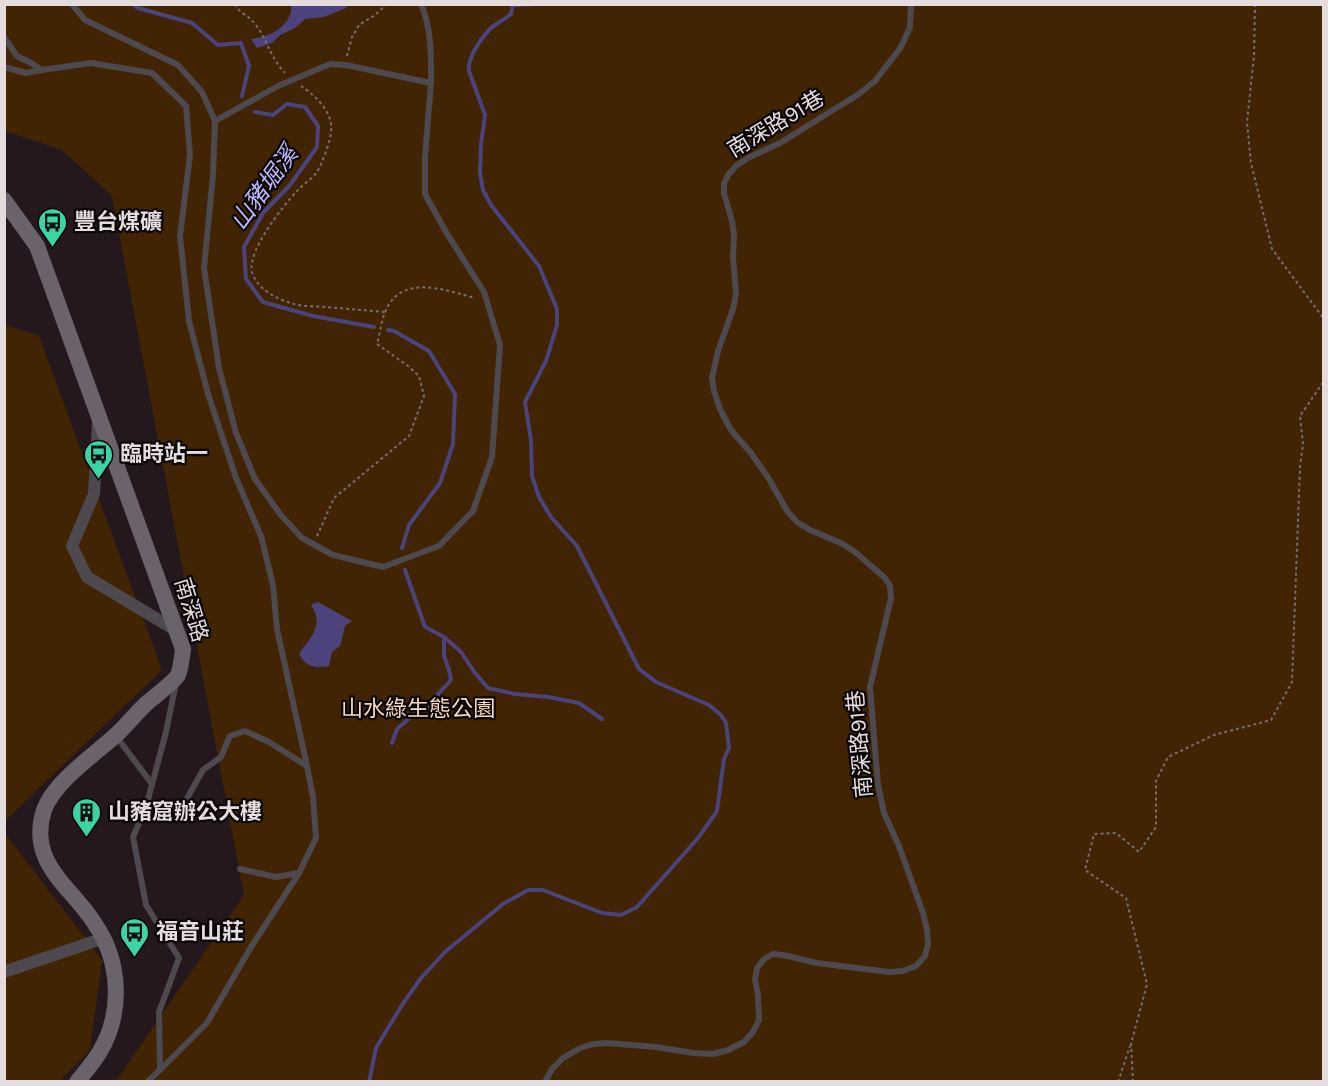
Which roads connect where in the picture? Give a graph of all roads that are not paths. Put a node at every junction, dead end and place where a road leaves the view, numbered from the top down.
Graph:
1 (72, 4) edge
2 (421, 4) edge
3 (911, 4) edge
4 (4, 37) edge
5 (4, 67) edge
6 (42, 70) junction
7 (431, 83) junction
8 (215, 121) junction
9 (4, 200) edge
10 (99, 414) junction
11 (177, 632) junction
12 (177, 676) junction
13 (115, 736) junction
14 (307, 766) junction
15 (152, 784) junction
16 (146, 807) junction
17 (240, 869) dead end
18 (298, 873) junction
19 (104, 938) junction
20 (4, 972) edge
21 (160, 1070) junction
22 (77, 1082) edge
23 (147, 1082) edge
24 (545, 1082) edge

1 - 8 lane
2 - 7 lane
3 - 24 lane, 南深路91巷
4 - 6 lane
5 - 6 lane
6 - 14 lane
7 - 8 lane
7 - 8 lane
9 - 10 main road, 南深路
10 - 11 main road, 南深路
10 - 11 street
11 - 12 main road, 南深路
12 - 13 main road, 南深路
12 - 15 lane
13 - 15 lane
13 - 19 main road, 南深路
14 - 16 lane
14 - 18 lane
15 - 16 lane
16 - 21 lane
17 - 18 lane
18 - 21 lane
19 - 20 street
19 - 22 main road, 南深路
21 - 23 lane

